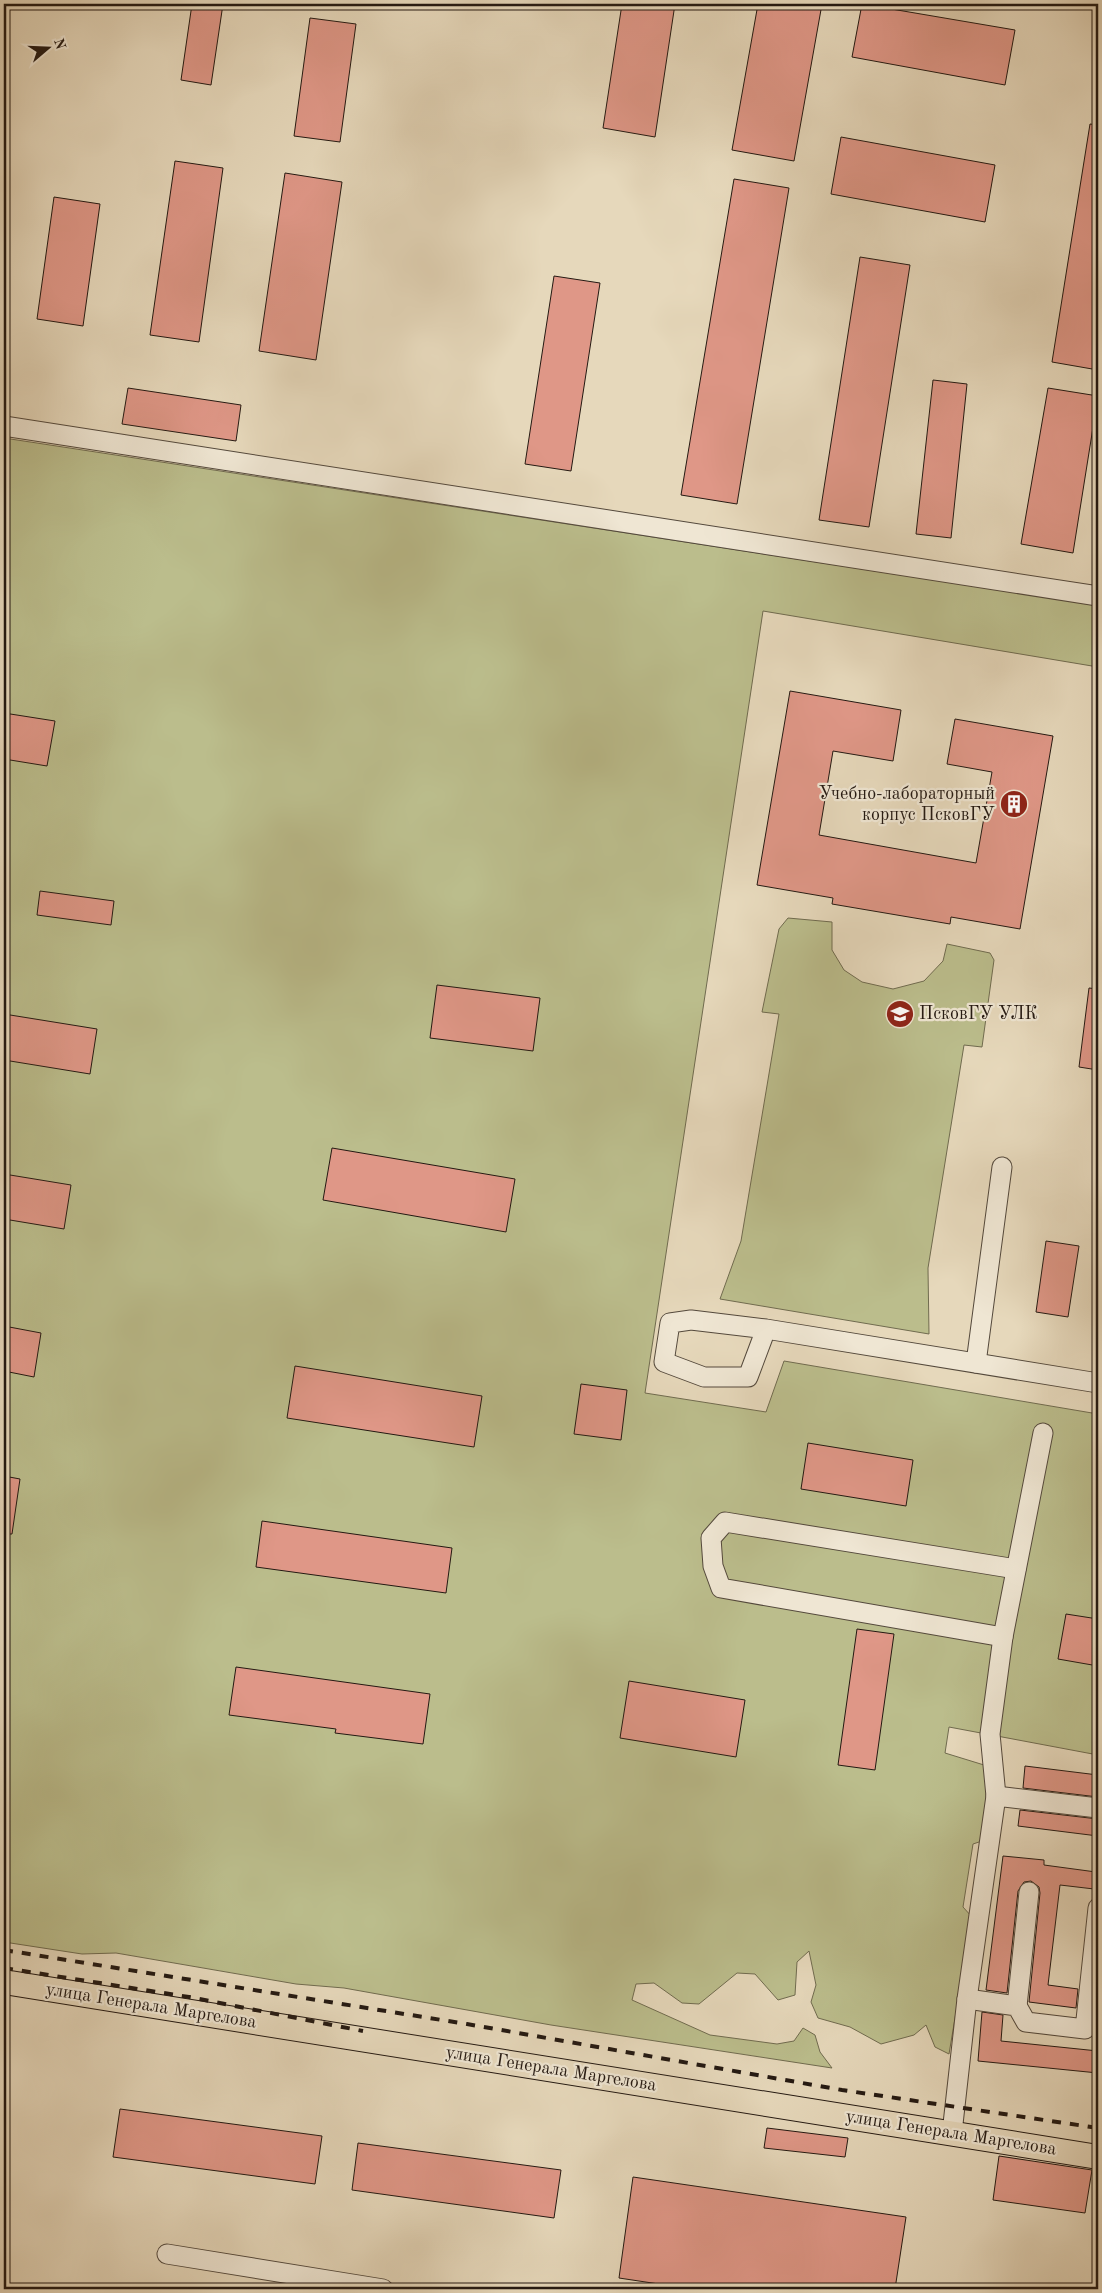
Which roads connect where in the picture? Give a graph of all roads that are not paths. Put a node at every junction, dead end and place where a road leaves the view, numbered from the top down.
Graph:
1 (4, 426) edge
2 (1098, 596) edge
3 (1002, 1167) dead end
4 (766, 1329) junction
5 (976, 1363) junction
6 (1098, 1383) edge
7 (1043, 1433) dead end
8 (1016, 1569) junction
9 (1003, 1637) junction
10 (996, 1796) junction
11 (1098, 1808) edge
12 (1029, 1892) dead end
13 (1098, 1908) edge
14 (4, 1982) edge
15 (967, 1999) junction
16 (1017, 2006) junction
17 (952, 2133) junction
18 (1098, 2157) edge
19 (167, 2254) dead end
20 (383, 2289) edge

1 - 2 lane
3 - 5 lane
4 - 4 lane
4 - 5 lane
5 - 6 lane
7 - 8 lane
8 - 9 lane
8 - 9 lane
9 - 10 lane
10 - 11 lane
10 - 15 lane
12 - 16 lane
13 - 16 lane
14 - 17 main road, улица Генерала Маргелова
15 - 16 lane
15 - 17 lane
17 - 18 main road, улица Генерала Маргелова
19 - 20 lane

